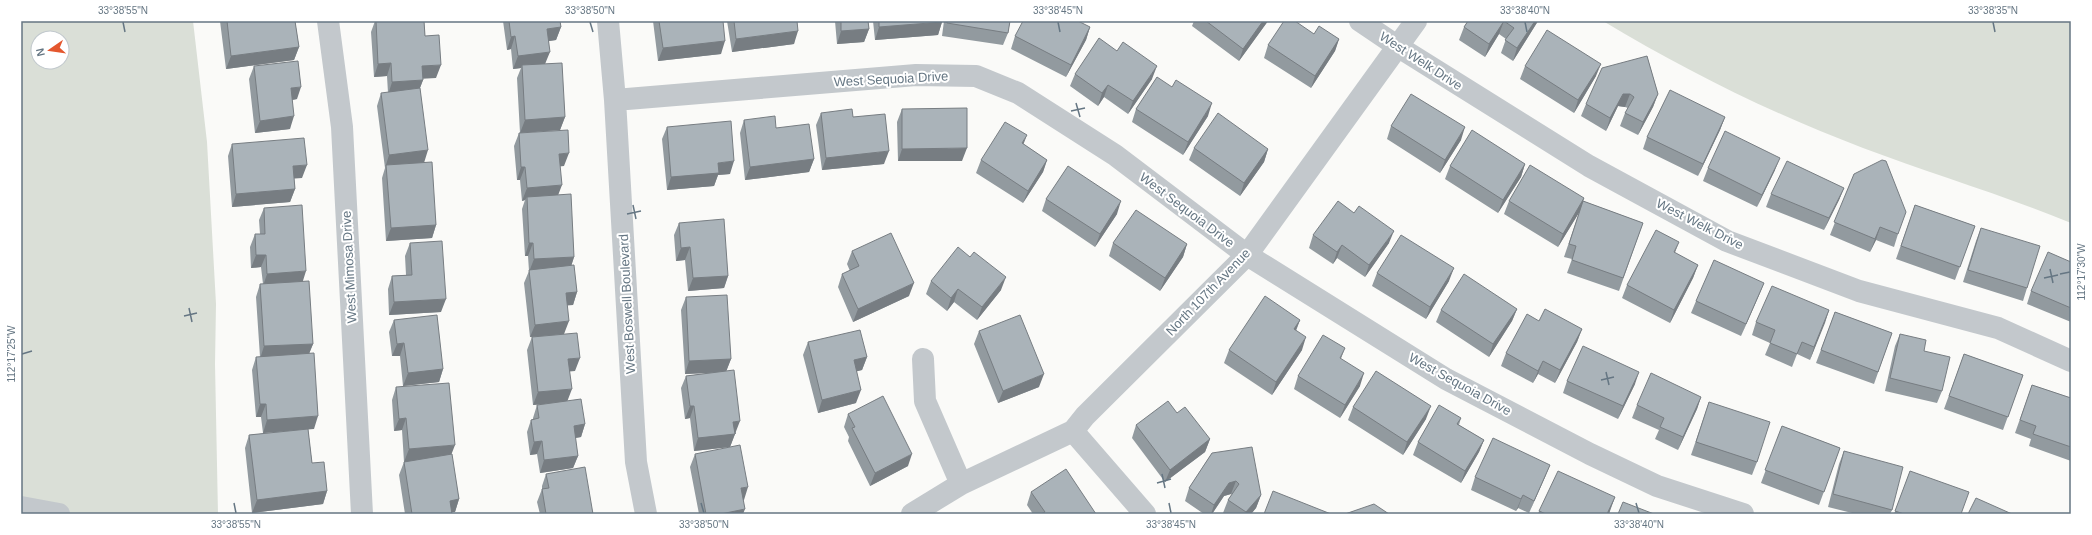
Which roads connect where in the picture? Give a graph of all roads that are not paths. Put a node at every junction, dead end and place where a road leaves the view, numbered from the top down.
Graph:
1 (328, 21) edge
2 (608, 21) edge
3 (1360, 21) edge
4 (1416, 21) edge
5 (1397, 46) junction
6 (615, 100) junction
7 (1247, 255) junction
8 (922, 359) dead end
9 (2071, 362) edge
10 (1073, 431) junction
11 (960, 484) junction
12 (21, 507) edge
13 (59, 514) edge
14 (362, 514) edge
15 (646, 514) edge
16 (912, 514) edge
17 (1145, 514) edge
18 (1743, 514) edge

1 - 14 street, West Mimosa Drive
2 - 6 street, West Boswell Boulevard
3 - 5 street, West Welk Drive
4 - 5 street, North 107th Avenue
5 - 7 street, North 107th Avenue
5 - 9 street, West Welk Drive
6 - 7 street, West Sequoia Drive
6 - 15 street, West Boswell Boulevard
7 - 10 street, North 107th Avenue
7 - 18 street, West Sequoia Drive
8 - 11 street
10 - 11 street, North 107th Avenue
10 - 17 street
11 - 16 street, North 107th Avenue
12 - 13 street

